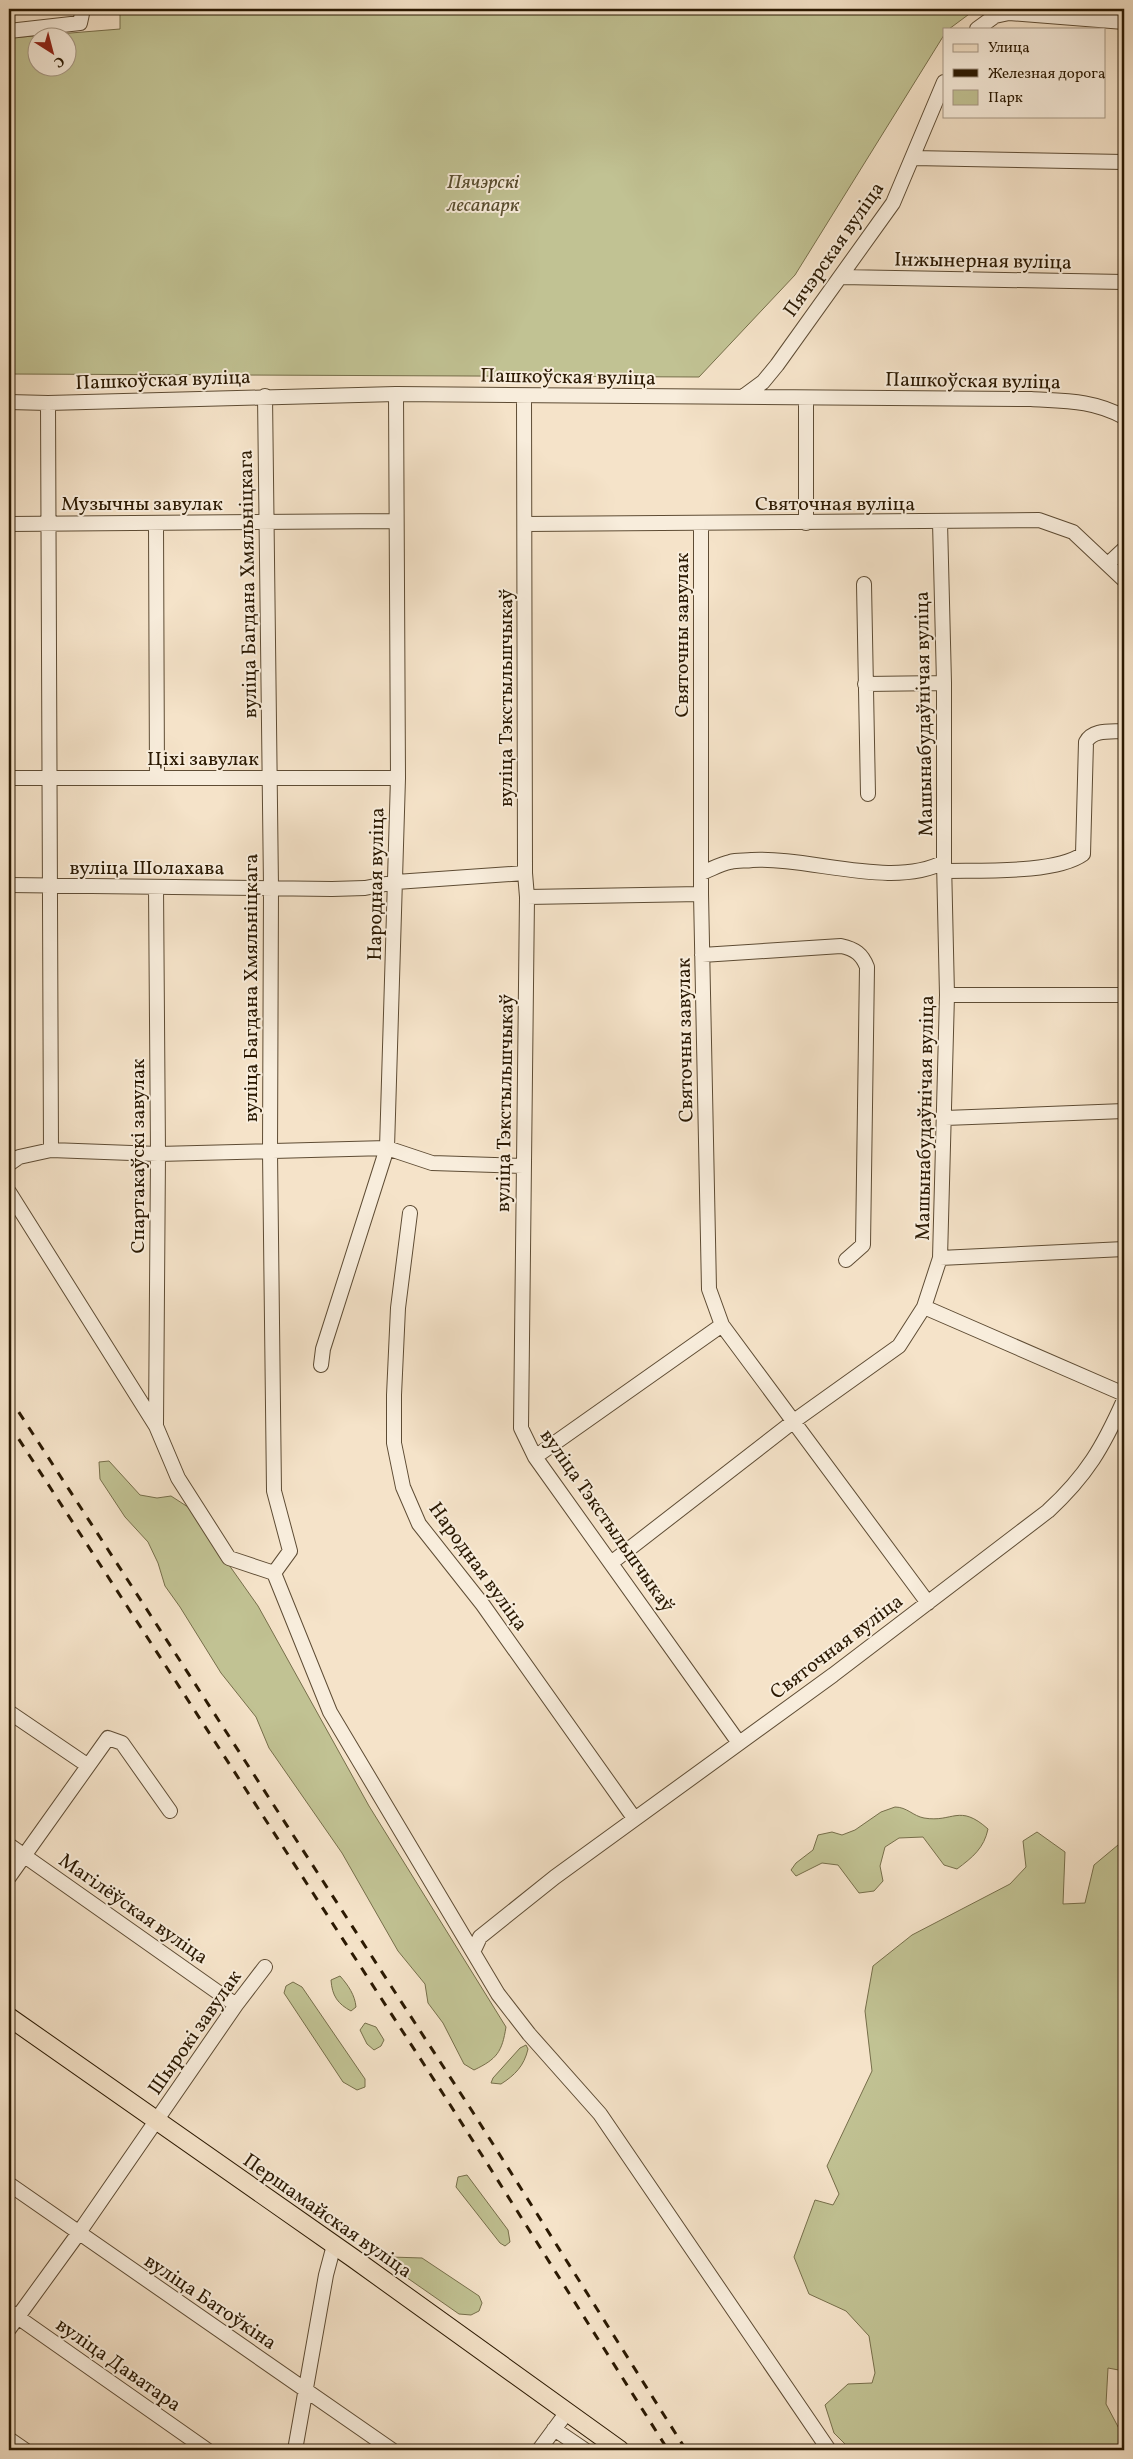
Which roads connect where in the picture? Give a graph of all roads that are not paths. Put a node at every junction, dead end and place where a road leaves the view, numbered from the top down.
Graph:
1 (83, 9) edge
2 (1124, 22) edge
3 (978, 28) edge
4 (9, 31) edge
5 (943, 84) edge
6 (913, 158) junction
7 (1124, 162) edge
8 (841, 277) junction
9 (1124, 282) edge
10 (396, 394) junction
11 (265, 396) junction
12 (524, 396) junction
13 (744, 396) junction
14 (806, 398) junction
15 (9, 402) edge
16 (48, 403) junction
17 (1124, 417) edge
18 (395, 521) junction
19 (267, 522) junction
20 (940, 522) junction
21 (700, 523) junction
22 (806, 523) junction
23 (9, 524) edge
24 (49, 524) junction
25 (156, 524) junction
26 (525, 524) junction
27 (1124, 549) edge
28 (1108, 564) junction
29 (1124, 580) edge
30 (864, 584) dead end
31 (944, 683) junction
32 (865, 684) junction
33 (1124, 731) edge
34 (157, 777) junction
35 (9, 778) edge
36 (51, 778) junction
37 (270, 778) junction
38 (398, 778) junction
39 (868, 794) dead end
40 (944, 867) junction
41 (524, 873) junction
42 (701, 874) junction
43 (396, 882) junction
44 (9, 885) edge
45 (50, 886) junction
46 (156, 887) junction
47 (271, 887) junction
48 (701, 894) junction
49 (526, 897) junction
50 (702, 956) junction
51 (947, 995) junction
52 (1124, 995) edge
53 (1124, 1112) edge
54 (945, 1118) junction
55 (387, 1148) junction
56 (51, 1150) junction
57 (270, 1152) junction
58 (158, 1154) junction
59 (9, 1164) edge
60 (523, 1166) junction
61 (9, 1192) edge
62 (410, 1213) dead end
63 (1124, 1249) edge
64 (940, 1258) junction
65 (846, 1260) dead end
66 (924, 1307) junction
67 (722, 1325) junction
68 (321, 1365) dead end
69 (1124, 1394) edge
70 (1124, 1400) edge
71 (794, 1420) junction
72 (156, 1426) junction
73 (535, 1457) junction
74 (612, 1563) junction
75 (274, 1573) junction
76 (928, 1603) junction
77 (9, 1712) edge
78 (739, 1743) junction
79 (87, 1765) junction
80 (170, 1810) dead end
81 (634, 1818) junction
82 (9, 1845) edge
83 (24, 1855) junction
84 (9, 1877) edge
85 (473, 1952) junction
86 (265, 1967) dead end
87 (236, 2004) junction
88 (9, 2017) edge
89 (156, 2120) junction
90 (9, 2184) edge
91 (78, 2234) junction
92 (334, 2245) junction
93 (13, 2314) edge
94 (9, 2329) edge
95 (304, 2389) junction
96 (567, 2412) junction
97 (554, 2429) junction
98 (9, 2439) edge
99 (25, 2450) edge
100 (207, 2450) edge
101 (295, 2450) edge
102 (392, 2450) edge
103 (539, 2450) edge
104 (585, 2450) edge
105 (620, 2450) edge
106 (829, 2450) edge

1 - 4 street
2 - 3 street
5 - 6 street, Пячэрская вуліца
6 - 7 street
6 - 8 street, Пячэрская вуліца
8 - 9 street, Інжынерная вуліца
8 - 13 street, Пячэрская вуліца
10 - 11 street, Пашкоўская вуліца
10 - 12 street, Пашкоўская вуліца
10 - 18 street, Народная вуліца
11 - 16 street, Пашкоўская вуліца
11 - 19 street, вуліца Багдана Хмяльніцкага
12 - 13 street, Пашкоўская вуліца
12 - 26 street, вуліца Тэкстыльшчыкаў
13 - 14 street, Пашкоўская вуліца
14 - 17 street, Пашкоўская вуліца
14 - 22 street
15 - 16 street, Пашкоўская вуліца
16 - 24 street
18 - 19 street, Музычны завулак
18 - 38 street, Народная вуліца
19 - 25 street, Музычны завулак
19 - 37 street, вуліца Багдана Хмяльніцкага
20 - 22 street, Святочная вуліца
20 - 28 street, Святочная вуліца
20 - 31 street, Машынабудаўнічая вуліца
21 - 22 street, Святочная вуліца
21 - 26 street, Святочная вуліца
21 - 42 street, Святочны завулак
23 - 24 street, Музычны завулак
24 - 25 street, Музычны завулак
24 - 36 street
25 - 34 street
26 - 41 street, вуліца Тэкстыльшчыкаў
27 - 28 street
28 - 29 street, Святочная вуліца
30 - 32 street
31 - 32 street
31 - 40 street, Машынабудаўнічая вуліца
32 - 39 street
33 - 40 street
34 - 36 street, Ціхі завулак
34 - 37 street, Ціхі завулак
35 - 36 street, Ціхі завулак
36 - 45 street
37 - 38 street, Ціхі завулак
37 - 47 street, вуліца Багдана Хмяльніцкага
38 - 43 street, Народная вуліца
40 - 42 street
40 - 51 street, Машынабудаўнічая вуліца
41 - 43 street, вуліца Шолахава
41 - 49 street, вуліца Тэкстыльшчыкаў
42 - 48 street, Святочны завулак
43 - 47 street, вуліца Шолахава
43 - 55 street, Народная вуліца
44 - 45 street, вуліца Шолахава
45 - 46 street, вуліца Шолахава
45 - 56 street
46 - 47 street, вуліца Шолахава
46 - 58 street, Спартакаўскі завулак
47 - 57 street, вуліца Багдана Хмяльніцкага
48 - 49 street
48 - 50 street, Святочны завулак
49 - 60 street, вуліца Тэкстыльшчыкаў
50 - 65 street
50 - 67 street, Святочны завулак
51 - 52 street
51 - 54 street, Машынабудаўнічая вуліца
53 - 54 street
54 - 64 street, Машынабудаўнічая вуліца
55 - 57 street
55 - 60 street
55 - 68 street, Народная вуліца
56 - 58 street
56 - 59 street
57 - 58 street
57 - 75 street, вуліца Багдана Хмяльніцкага
58 - 72 street, Спартакаўскі завулак
60 - 73 street, вуліца Тэкстыльшчыкаў
61 - 72 street
62 - 81 street, Народная вуліца
63 - 64 street
64 - 66 street, Машынабудаўнічая вуліца
66 - 69 street
66 - 71 street, Машынабудаўнічая вуліца
67 - 71 street, Святочны завулак
67 - 73 street
70 - 76 street, Святочная вуліца
71 - 74 street, Машынабудаўнічая вуліца
71 - 76 street, Святочны завулак
72 - 75 street
73 - 74 street, вуліца Тэкстыльшчыкаў
74 - 78 street, вуліца Тэкстыльшчыкаў
75 - 85 street
76 - 78 street, Святочная вуліца
77 - 79 street
78 - 81 street, Святочная вуліца
79 - 80 street
79 - 83 street
81 - 85 street, Святочная вуліца
82 - 83 street, Магілёўская вуліца
83 - 84 street
83 - 87 street, Магілёўская вуліца
85 - 106 street
86 - 87 street, Шырокі завулак
87 - 89 street, Шырокі завулак
88 - 89 main road, Першамайская вуліца
89 - 91 street, Шырокі завулак
89 - 92 main road, Першамайская вуліца
90 - 91 street, вуліца Батоўкіна
91 - 93 street, Шырокі завулак
91 - 95 street, вуліца Батоўкіна
92 - 95 street
92 - 96 main road, Першамайская вуліца
93 - 94 street, Шырокі завулак
93 - 100 street, вуліца Даватара
95 - 101 street
95 - 102 street, вуліца Батоўкіна
96 - 97 street
96 - 105 main road, Першамайская вуліца
97 - 103 street
97 - 104 street
98 - 99 street

